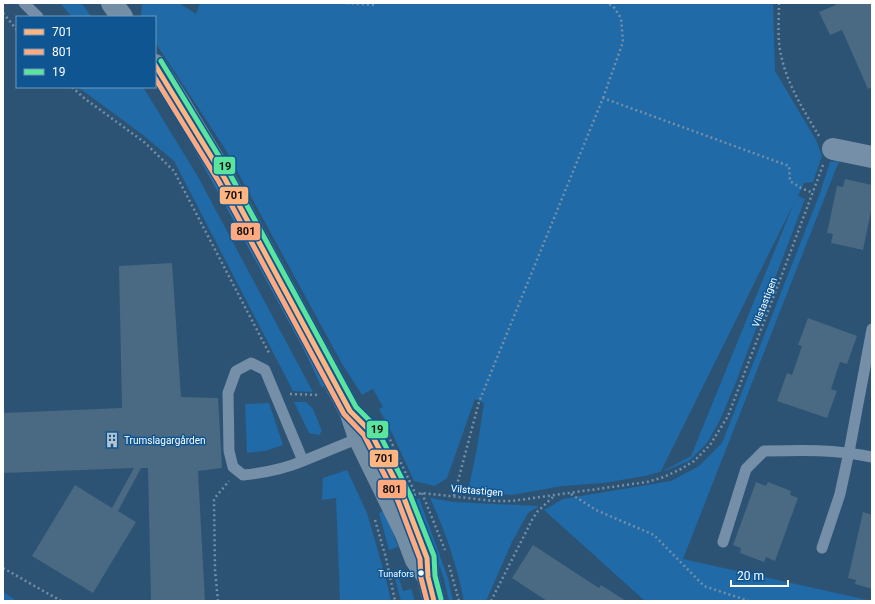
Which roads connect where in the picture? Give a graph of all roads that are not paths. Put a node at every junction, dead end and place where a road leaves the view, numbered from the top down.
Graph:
1 (24, 3) edge
2 (112, 3) edge
3 (37, 16) edge
4 (121, 16) edge
5 (156, 68) edge
6 (826, 149) road end
7 (872, 157) edge
8 (872, 330) edge
9 (372, 435) junction
10 (849, 452) junction
11 (872, 457) edge
12 (304, 461) junction
13 (723, 542) dead end
14 (822, 548) dead end
15 (434, 601) edge

1 - 3 lane
2 - 4 main road
5 - 9 main road
6 - 7 street
8 - 10 lane
9 - 12 lane
9 - 15 main road
10 - 11 lane
10 - 13 lane
10 - 14 lane
12 - 12 lane

